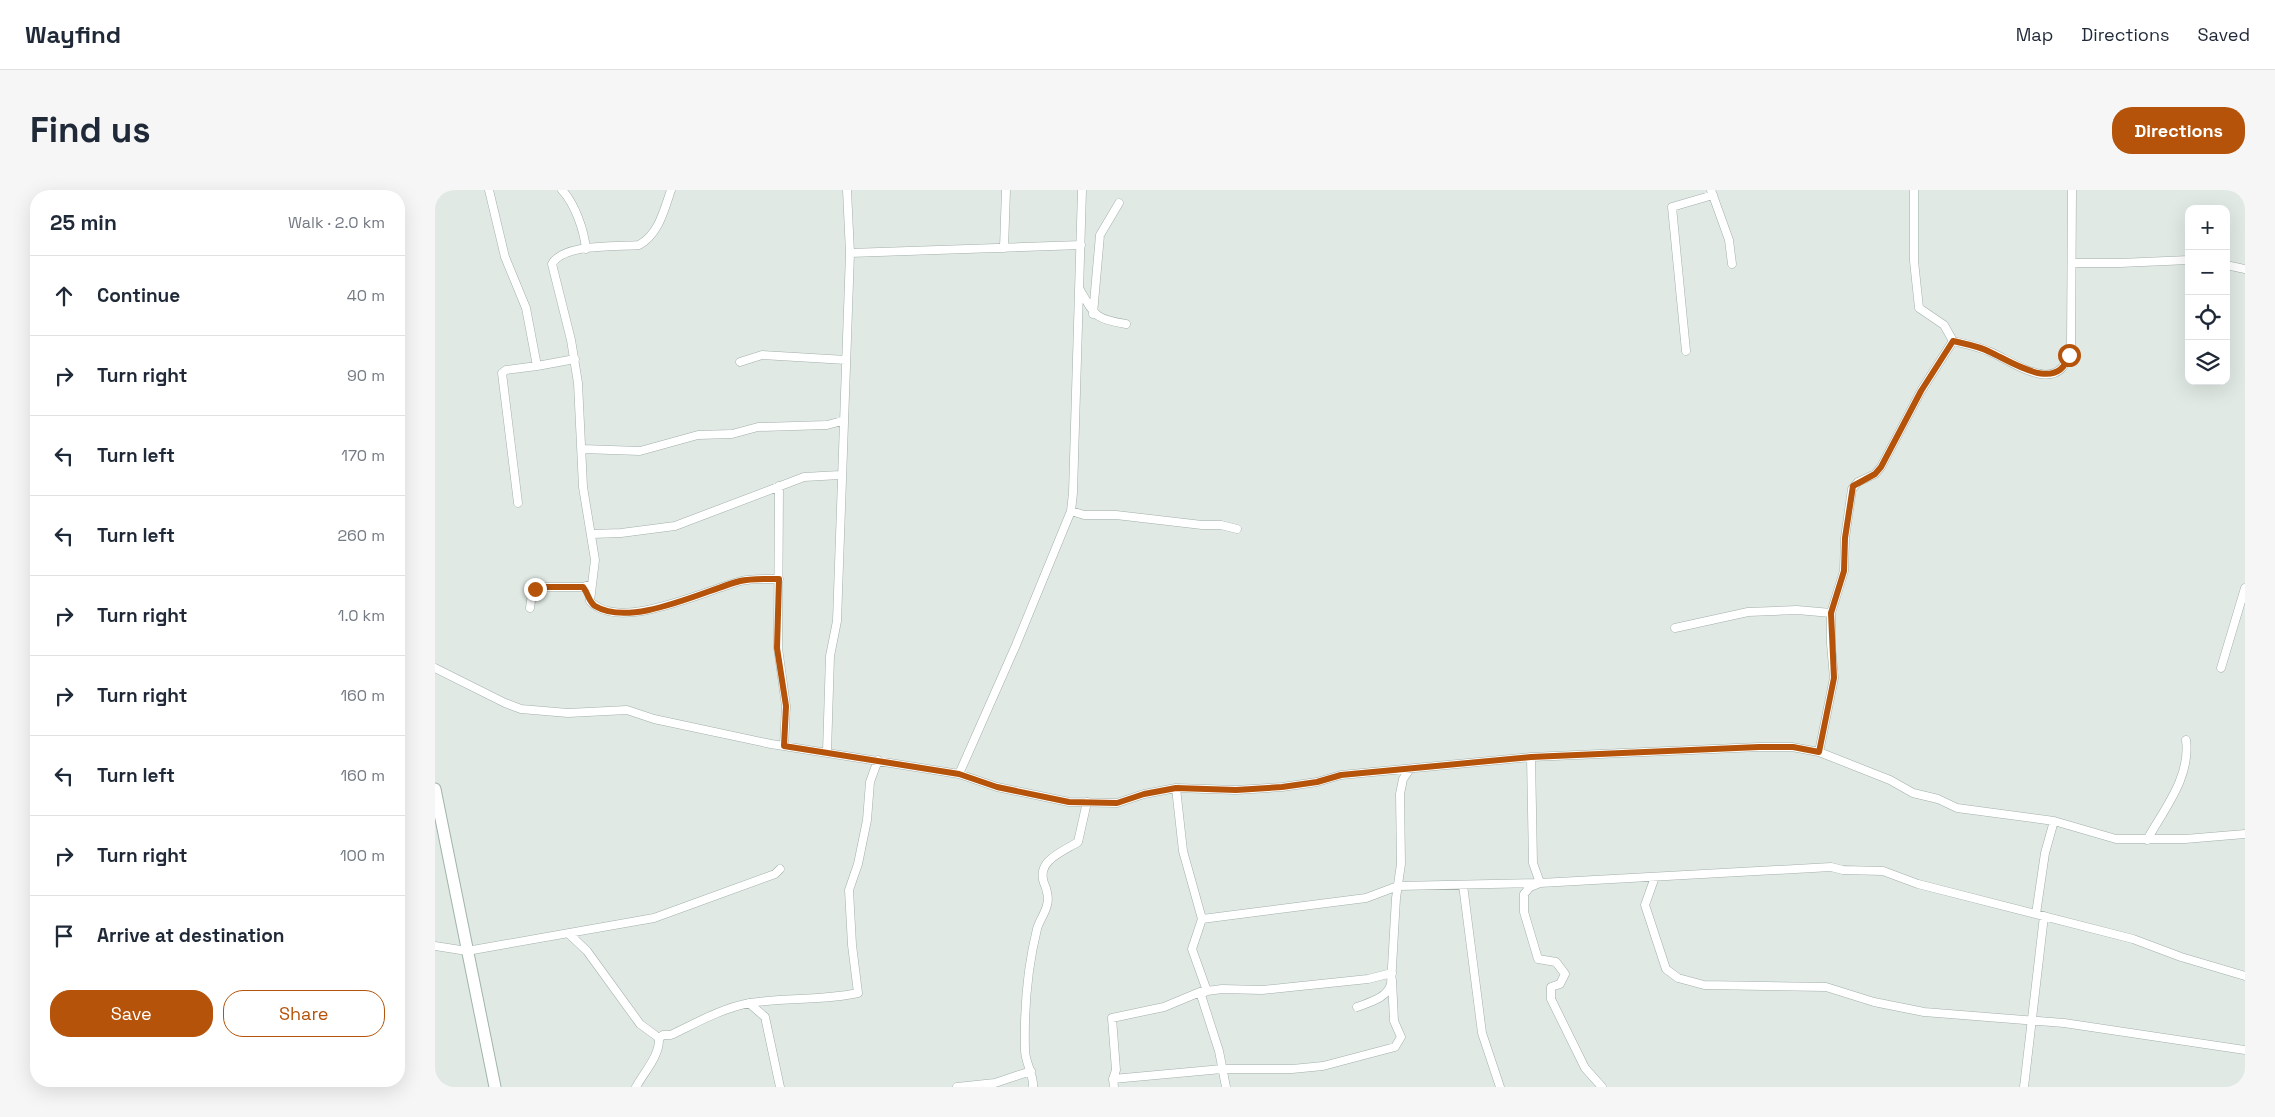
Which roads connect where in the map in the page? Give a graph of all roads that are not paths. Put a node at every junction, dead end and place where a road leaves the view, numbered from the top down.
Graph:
1 (489, 190) edge
2 (562, 190) edge
3 (671, 190) edge
4 (847, 190) edge
5 (1007, 190) edge
6 (1082, 190) edge
7 (1914, 190) edge
8 (2072, 190) edge
9 (1712, 193) edge
10 (1119, 203) dead end
11 (1081, 245) junction
12 (1004, 248) junction
13 (586, 249) junction
14 (850, 253) junction
15 (2185, 260) edge
16 (2072, 263) junction
17 (1732, 264) dead end
18 (2230, 266) edge
19 (2245, 269) edge
20 (1079, 288) junction
21 (1093, 314) junction
22 (1126, 324) dead end
23 (1953, 341) junction
24 (1686, 351) dead end
25 (575, 359) junction
26 (846, 360) junction
27 (740, 362) dead end
28 (537, 366) junction
29 (842, 421) junction
30 (582, 449) junction
31 (840, 475) junction
32 (779, 486) junction
33 (518, 502) dead end
34 (1071, 511) junction
35 (1237, 529) dead end
36 (592, 534) junction
37 (779, 579) junction
38 (592, 584) junction
39 (583, 587) junction
40 (2245, 588) edge
41 (589, 594) junction
42 (530, 608) dead end
43 (1831, 613) junction
44 (1675, 628) dead end
45 (435, 668) edge
46 (2221, 668) dead end
47 (2186, 740) dead end
48 (784, 746) junction
49 (827, 752) junction
50 (1819, 752) junction
51 (1531, 757) junction
52 (878, 760) junction
53 (1410, 769) junction
54 (1396, 770) junction
55 (959, 774) junction
56 (1403, 779) junction
57 (435, 788) edge
58 (1176, 788) junction
59 (1087, 802) junction
60 (2054, 821) junction
61 (2245, 834) edge
62 (2147, 840) junction
63 (780, 869) dead end
64 (1655, 877) junction
65 (1540, 883) junction
66 (1463, 885) junction
67 (1398, 886) junction
68 (2040, 915) junction
69 (1201, 919) junction
70 (569, 934) junction
71 (435, 946) edge
72 (467, 951) junction
73 (1392, 976) junction
74 (2245, 976) edge
75 (1204, 992) junction
76 (749, 1003) junction
77 (1357, 1007) dead end
78 (2033, 1020) junction
79 (659, 1038) junction
80 (2245, 1050) edge
81 (1223, 1069) junction
82 (1031, 1071) junction
83 (1113, 1083) edge
84 (495, 1087) edge
85 (636, 1087) edge
86 (780, 1087) edge
87 (957, 1087) edge
88 (1033, 1087) edge
89 (1226, 1087) edge
90 (1500, 1087) edge
91 (1602, 1087) edge
92 (2024, 1087) edge

1 - 28 street
2 - 13 street
3 - 13 street
4 - 14 street
5 - 12 street
6 - 11 street
7 - 23 street
8 - 16 street
9 - 17 street
9 - 24 street
10 - 21 street
11 - 12 street
11 - 20 street
12 - 14 street
13 - 25 street
14 - 26 street
15 - 16 street
16 - 23 street
18 - 19 street
20 - 21 street
20 - 34 street
21 - 22 street
23 - 43 street
25 - 28 street
25 - 30 street
26 - 27 street
26 - 29 street
28 - 33 street
29 - 30 street
29 - 31 street
30 - 36 street
31 - 32 street
31 - 49 street
32 - 36 street
32 - 37 street
34 - 35 street
34 - 55 street
36 - 38 street
37 - 41 street
37 - 48 street
38 - 39 street
38 - 41 street
39 - 41 street
39 - 42 street
40 - 46 street
43 - 44 street
43 - 50 street
45 - 48 street
47 - 62 street
48 - 49 street
49 - 52 street
50 - 51 street
50 - 60 street
51 - 53 street
51 - 65 street
52 - 55 street
52 - 76 street
53 - 54 street
53 - 56 street
54 - 56 street
54 - 58 street
55 - 59 street
56 - 67 street
57 - 72 street
58 - 59 street
58 - 69 street
59 - 82 street
60 - 62 street
60 - 68 street
61 - 62 street
63 - 70 street
64 - 65 street
64 - 68 street
64 - 78 street
65 - 66 street
65 - 91 street
66 - 67 street
66 - 90 street
67 - 69 street
67 - 73 street
68 - 74 street
68 - 78 street
69 - 75 street
70 - 72 street
70 - 79 street
71 - 72 street
72 - 84 street
73 - 75 street
73 - 77 street
73 - 81 street
75 - 81 street
75 - 83 street
76 - 79 street
76 - 86 street
78 - 80 street
78 - 92 street
79 - 85 street
81 - 83 street
81 - 89 street
82 - 87 street
82 - 88 street

